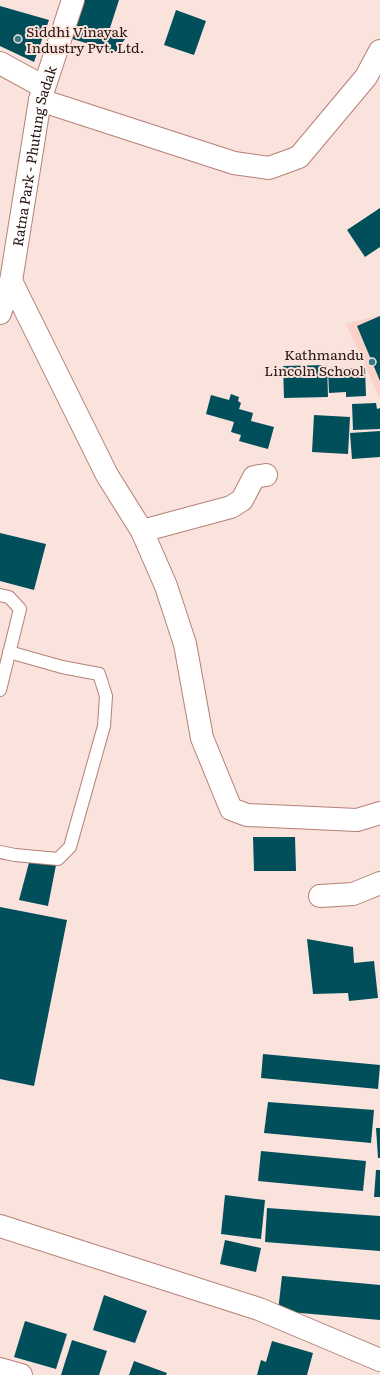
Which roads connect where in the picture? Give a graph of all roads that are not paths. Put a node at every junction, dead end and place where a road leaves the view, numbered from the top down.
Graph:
1 (73, 0) edge
2 (380, 51) edge
3 (0, 63) edge
4 (42, 94) junction
5 (11, 281) junction
6 (0, 313) edge
7 (266, 475) dead end
8 (142, 531) junction
9 (0, 595) edge
10 (9, 652) junction
11 (0, 690) edge
12 (380, 813) edge
13 (0, 852) edge
14 (380, 883) edge
15 (320, 896) dead end
16 (0, 1226) edge
17 (380, 1360) edge
18 (0, 1369) edge
19 (21, 1375) edge

1 - 4 street, Ratna Park - Phutung Sadak
2 - 4 street
3 - 4 street
4 - 5 street, Ratna Park - Phutung Sadak
5 - 6 street, Ratna Park - Phutung Sadak
5 - 8 street
7 - 8 street
8 - 12 street
9 - 10 lane
10 - 11 lane
10 - 13 lane
14 - 15 street
16 - 17 street
18 - 19 street

